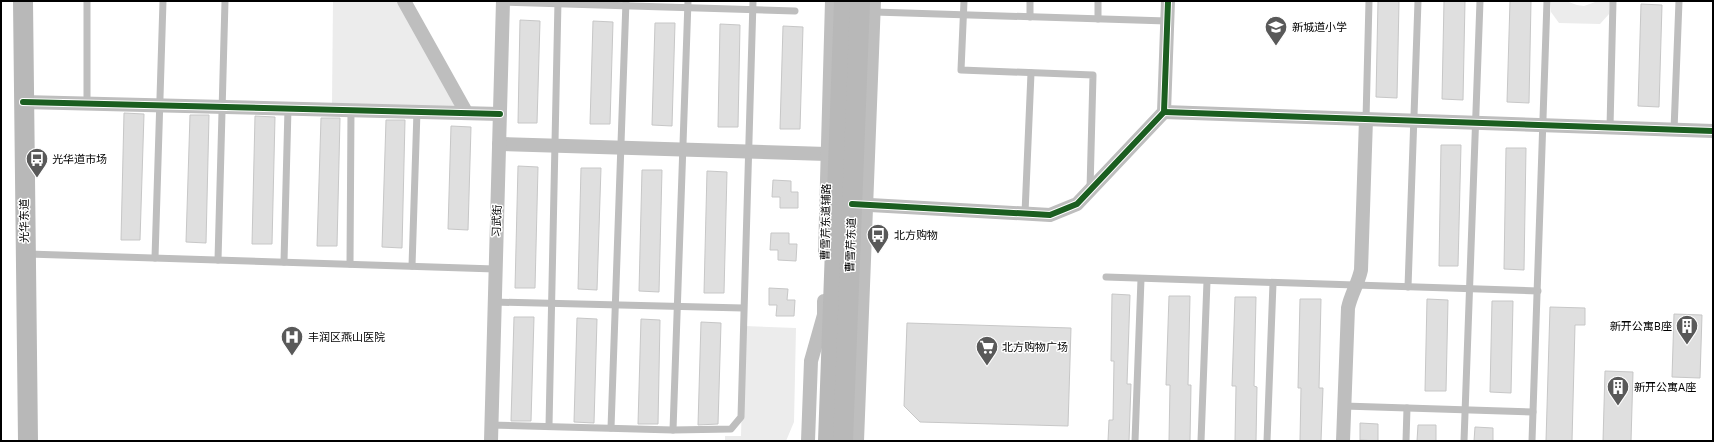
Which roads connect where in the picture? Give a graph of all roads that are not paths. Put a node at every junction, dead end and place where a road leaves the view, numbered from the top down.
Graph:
1 (22, 1) edge
2 (87, 1) edge
3 (163, 1) edge
4 (225, 1) edge
5 (404, 1) edge
6 (753, 1) edge
7 (832, 1) edge
8 (844, 1) edge
9 (964, 1) edge
10 (1030, 1) edge
11 (1098, 1) edge
12 (1168, 1) edge
13 (1369, 1) edge
14 (1418, 1) edge
15 (1480, 1) edge
16 (1548, 1) edge
17 (1613, 1) edge
18 (1679, 1) edge
19 (503, 2) edge
20 (558, 2) edge
21 (626, 3) edge
22 (688, 4) edge
23 (869, 5) edge
24 (752, 10) junction
25 (795, 11) dead end
26 (963, 15) junction
27 (1030, 17) junction
28 (1098, 19) junction
29 (1167, 21) junction
30 (1031, 73) junction
31 (23, 102) junction
32 (87, 103) junction
33 (160, 105) junction
34 (223, 106) junction
35 (288, 108) junction
36 (351, 110) junction
37 (417, 111) junction
38 (466, 112) junction
39 (1164, 112) junction
40 (500, 114) junction
41 (1366, 119) junction
42 (1414, 121) junction
43 (1476, 123) junction
44 (1543, 125) junction
45 (1610, 128) junction
46 (1674, 130) junction
47 (1713, 131) edge
48 (499, 144) junction
49 (555, 146) junction
50 (621, 148) junction
51 (683, 150) junction
52 (748, 152) junction
53 (827, 154) junction
54 (1090, 190) junction
55 (859, 204) junction
56 (1025, 213) junction
57 (24, 254) junction
58 (155, 258) junction
59 (218, 260) junction
60 (284, 262) junction
61 (350, 264) junction
62 (412, 266) junction
63 (495, 269) junction
64 (1106, 277) dead end
65 (1141, 279) junction
66 (1207, 281) junction
67 (1273, 283) junction
68 (1358, 286) junction
69 (1408, 287) junction
70 (1470, 289) junction
71 (1538, 291) junction
72 (494, 302) junction
73 (552, 304) junction
74 (616, 305) junction
75 (677, 306) junction
76 (743, 308) junction
77 (1344, 406) junction
78 (1407, 408) junction
79 (1465, 409) junction
80 (1533, 412) junction
81 (491, 425) junction
82 (549, 426) junction
83 (611, 428) junction
84 (673, 430) junction
85 (28, 441) edge
86 (491, 441) edge
87 (808, 441) edge
88 (828, 441) edge
89 (843, 441) edge
90 (857, 441) edge
91 (1135, 441) edge
92 (1201, 441) edge
93 (1267, 441) edge
94 (1343, 441) edge
95 (1406, 441) edge
96 (1464, 441) edge
97 (1532, 441) edge

1 - 31 main road, 光华东道
2 - 32 lane
3 - 33 lane
4 - 34 lane
5 - 38 street
6 - 24 lane
7 - 53 street, 曹雪芹东道辅路
8 - 88 main road, 曹雪芹东道
9 - 26 lane
10 - 27 lane
11 - 28 lane
12 - 29 street
13 - 41 lane
14 - 42 lane
15 - 43 lane
16 - 44 lane
17 - 45 lane
18 - 46 lane
19 - 20 lane
19 - 40 street, 习武街
20 - 21 lane
20 - 49 lane
21 - 22 lane
21 - 50 lane
22 - 24 lane
22 - 51 lane
23 - 26 lane
23 - 55 main road, 曹雪芹东道
24 - 25 lane
24 - 52 lane
26 - 27 lane
26 - 30 lane
27 - 28 lane
28 - 29 lane
29 - 39 street
30 - 54 lane
30 - 56 lane
31 - 32 street
31 - 57 main road, 光华东道
32 - 33 street
33 - 34 street
33 - 58 lane
34 - 35 street
34 - 59 lane
35 - 36 street
35 - 60 lane
36 - 37 street
36 - 61 lane
37 - 38 street
37 - 62 lane
38 - 40 street
39 - 41 street
39 - 54 street
40 - 48 street, 习武街
41 - 42 street
41 - 68 street
42 - 43 street
42 - 69 lane
43 - 44 street
43 - 70 lane
44 - 45 street
44 - 71 lane
45 - 46 street
46 - 47 street
48 - 49 street
48 - 63 street, 习武街
49 - 50 street
49 - 73 lane
50 - 51 street
50 - 74 lane
51 - 52 street
51 - 75 lane
52 - 53 street
52 - 76 lane
53 - 87 street, 曹雪芹东道辅路
54 - 56 street
55 - 56 street
55 - 89 main road, 曹雪芹东道
55 - 90 street
57 - 58 lane
57 - 85 main road, 光华东道
58 - 59 lane
59 - 60 lane
60 - 61 lane
61 - 62 lane
62 - 63 lane
63 - 72 street, 习武街
64 - 65 lane
65 - 66 lane
65 - 91 lane
66 - 67 lane
66 - 92 lane
67 - 68 lane
67 - 93 lane
68 - 69 lane
68 - 77 street
69 - 70 lane
70 - 71 lane
70 - 79 lane
71 - 80 lane
72 - 73 lane
72 - 81 street, 习武街
73 - 74 lane
73 - 82 lane
74 - 75 lane
74 - 83 lane
75 - 76 lane
75 - 84 lane
76 - 84 lane
77 - 78 lane
77 - 94 street
78 - 79 lane
78 - 95 lane
79 - 80 lane
79 - 96 lane
80 - 97 lane
81 - 82 lane
81 - 86 street, 习武街
82 - 83 lane
83 - 84 lane

